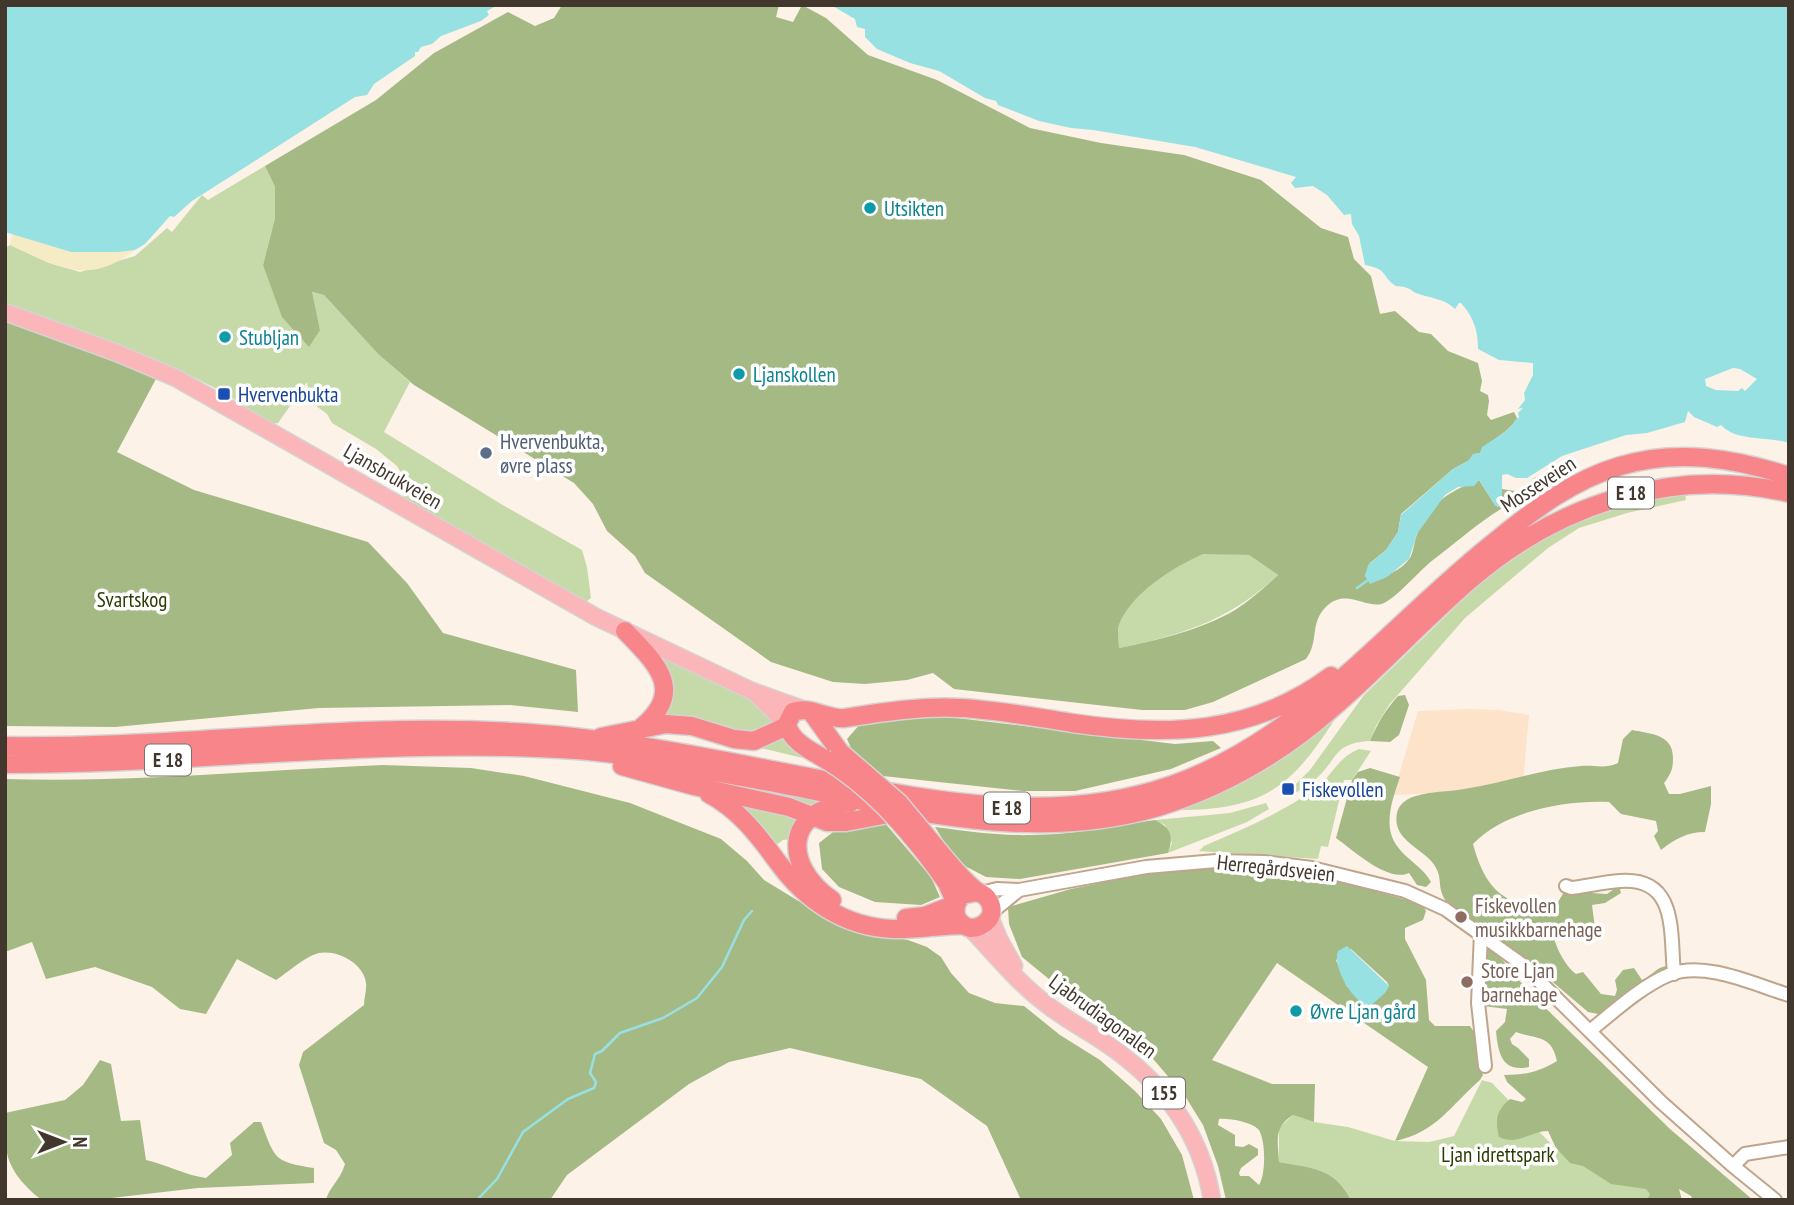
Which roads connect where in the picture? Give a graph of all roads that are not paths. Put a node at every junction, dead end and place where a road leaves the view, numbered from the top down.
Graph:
1 (5, 312) edge
2 (1789, 476) edge
3 (1789, 493) edge
4 (625, 631) junction
5 (1357, 665) junction
6 (752, 691) junction
7 (811, 715) junction
8 (642, 727) junction
9 (790, 730) junction
10 (592, 739) junction
11 (5, 746) edge
12 (533, 749) junction
13 (833, 756) junction
14 (5, 764) edge
15 (694, 786) junction
16 (859, 802) junction
17 (904, 811) junction
18 (810, 816) junction
19 (939, 861) junction
20 (1566, 886) dead end
21 (1019, 890) junction
22 (979, 893) junction
23 (956, 904) junction
24 (991, 914) junction
25 (966, 927) junction
26 (1481, 933) junction
27 (1674, 974) junction
28 (1021, 981) junction
29 (1789, 995) edge
30 (1590, 1031) junction
31 (1485, 1066) dead end
32 (1789, 1147) edge
33 (1732, 1166) junction
34 (1212, 1200) edge
35 (1774, 1200) edge

1 - 4 main road, Ljansbrukveien
2 - 5 highway, Mosseveien / E 18
3 - 17 highway, Mosseveien / E 18
4 - 6 main road, Ljansbrukveien
4 - 8 highway
5 - 7 highway, E 18
5 - 10 highway, E 18
6 - 7 main road, Ljansbrukveien
6 - 9 main road, Ljansbrukveien
7 - 9 highway, E 18
7 - 9 highway, E 18
7 - 13 highway
8 - 9 highway, E 18
8 - 10 highway, E 18
9 - 13 highway
10 - 11 highway, E 18
12 - 14 highway, E 18
12 - 15 highway, E 18
12 - 16 highway, E 18
13 - 19 highway, bridge
15 - 18 highway, E 18
15 - 25 highway, E 18
16 - 17 highway, E 18
16 - 18 highway, E 18
17 - 18 highway, E 18
18 - 23 highway
19 - 22 highway
19 - 23 highway
20 - 27 street
21 - 22 street, Herregårdsveien
21 - 24 street, Herregårdsveien
21 - 26 street, Herregårdsveien
22 - 23 highway
22 - 24 highway
23 - 25 highway
24 - 25 highway, E 18
24 - 28 main road, Ljabrudiagonalen / 155
25 - 28 main road, Ljabrudiagonalen / 155
26 - 30 street, Herregårdsveien
26 - 31 street
27 - 29 street
27 - 30 street
28 - 34 main road, Ljabrudiagonalen / 155
30 - 33 street, Herregårdsveien
32 - 33 street
33 - 35 street, Herregårdsveien

